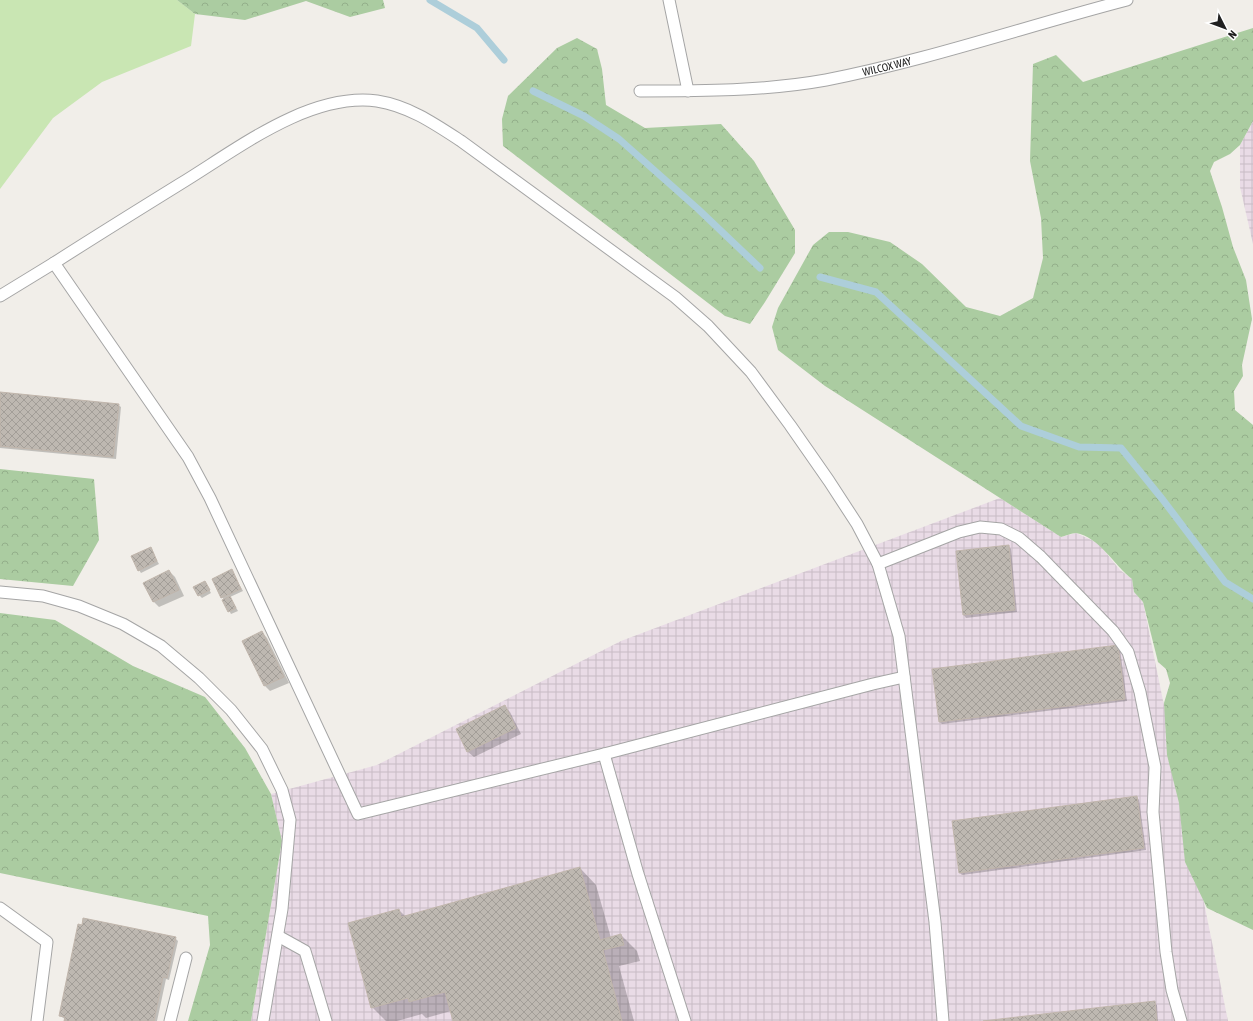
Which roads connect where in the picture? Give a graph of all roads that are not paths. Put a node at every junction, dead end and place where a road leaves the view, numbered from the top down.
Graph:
1 (669, 0) edge
2 (1127, 0) edge
3 (1097, 4) edge
4 (640, 91) dead end
5 (688, 91) junction
6 (54, 263) junction
7 (0, 296) edge
8 (878, 564) junction
9 (0, 592) edge
10 (904, 677) junction
11 (604, 754) junction
12 (0, 908) edge
13 (278, 936) junction
14 (186, 958) dead end
15 (36, 1021) edge
16 (170, 1021) edge
17 (263, 1021) edge
18 (326, 1021) edge
19 (685, 1021) edge
20 (943, 1021) edge
21 (1181, 1021) edge

1 - 5 lane
2 - 3 lane, WILCOX WAY
3 - 5 lane, WILCOX WAY
4 - 5 lane, WILCOX WAY
6 - 7 lane
6 - 8 lane
6 - 11 lane
8 - 10 lane
8 - 21 lane
9 - 13 lane
10 - 11 lane
10 - 20 lane
11 - 19 lane
12 - 15 lane
13 - 17 lane
13 - 18 lane
14 - 16 lane

